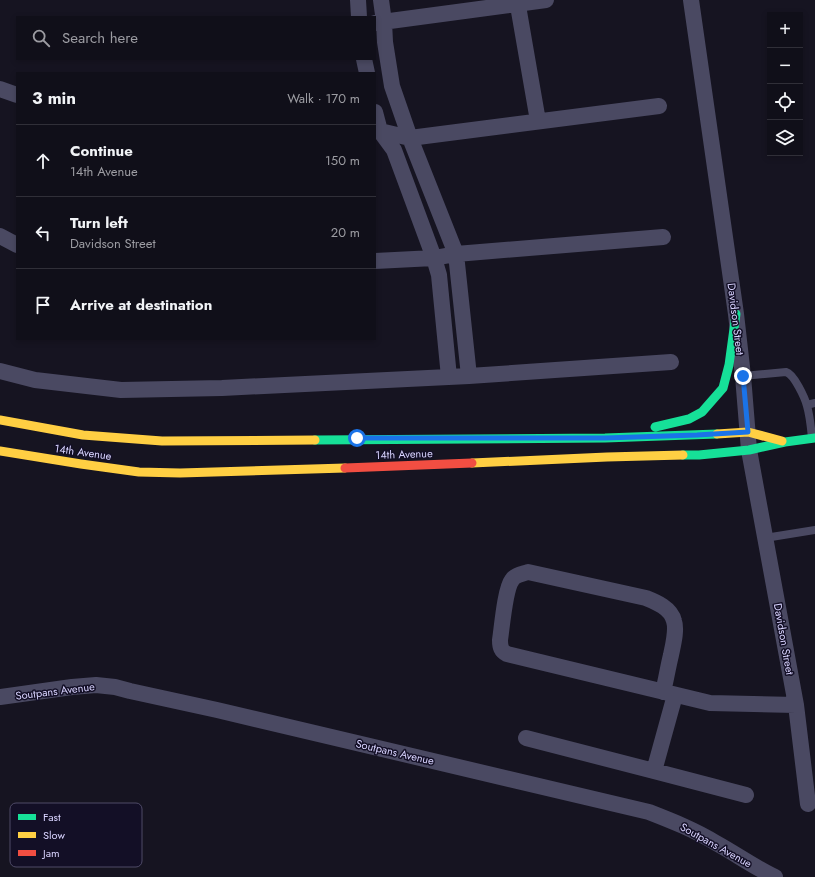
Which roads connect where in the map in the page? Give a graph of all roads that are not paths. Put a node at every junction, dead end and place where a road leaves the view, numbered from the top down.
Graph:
1 (358, 0) edge
2 (381, 0) edge
3 (546, 0) edge
4 (691, 0) edge
5 (518, 2) edge
6 (359, 16) edge
7 (380, 23) edge
8 (364, 60) edge
9 (367, 72) edge
10 (0, 89) edge
11 (16, 95) edge
12 (659, 106) dead end
13 (376, 118) edge
14 (538, 121) junction
15 (378, 131) edge
16 (410, 138) junction
17 (0, 236) edge
18 (663, 237) dead end
19 (16, 244) edge
20 (456, 254) junction
21 (434, 258) junction
22 (376, 261) edge
23 (736, 314) junction
24 (671, 362) dead end
25 (0, 371) edge
26 (469, 376) junction
27 (743, 376) junction
28 (449, 377) junction
29 (811, 404) edge
30 (0, 420) edge
31 (748, 432) junction
32 (605, 438) junction
33 (814, 438) edge
34 (785, 442) junction
35 (749, 450) junction
36 (0, 451) edge
37 (815, 530) edge
38 (765, 538) junction
39 (669, 694) junction
40 (0, 698) edge
41 (796, 705) junction
42 (526, 738) dead end
43 (654, 771) junction
44 (746, 796) dead end
45 (808, 804) dead end
46 (775, 877) edge

1 - 6 street
2 - 7 street
3 - 5 street
4 - 23 street, Davidson Street
5 - 7 street
5 - 14 street
7 - 16 street
8 - 9 street
10 - 11 street
12 - 14 street
13 - 15 street
14 - 16 street
15 - 16 street
15 - 21 street
16 - 20 street
17 - 19 street
18 - 20 street
20 - 21 street
20 - 26 street
21 - 22 street
21 - 28 street
23 - 27 street, Davidson Street
23 - 32 main road
24 - 26 street
25 - 28 street
26 - 28 street
27 - 29 lane
27 - 31 street, Davidson Street
29 - 33 lane
30 - 32 main road, 14th Avenue
31 - 32 main road, 14th Avenue
31 - 34 main road, 14th Avenue
31 - 35 street, Davidson Street
33 - 34 main road, 14th Avenue
34 - 35 main road, 14th Avenue
35 - 36 main road, 14th Avenue
35 - 38 street, Davidson Street
37 - 38 lane
38 - 41 street, Davidson Street
39 - 39 street
39 - 41 street
39 - 43 street
40 - 46 street, Soutpans Avenue
41 - 45 street, Davidson Street
42 - 43 street
43 - 44 street

